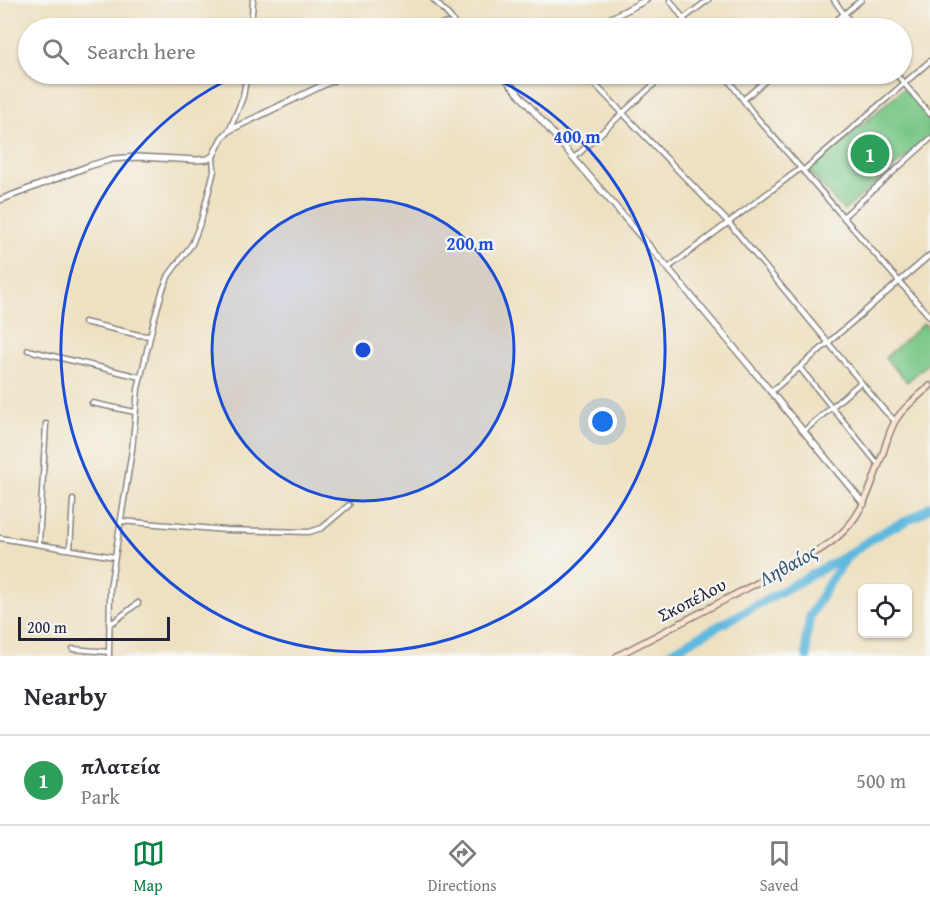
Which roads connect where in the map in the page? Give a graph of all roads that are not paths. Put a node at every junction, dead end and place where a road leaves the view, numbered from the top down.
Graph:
1 (253, 0) edge
2 (434, 0) edge
3 (646, 0) edge
4 (670, 0) edge
5 (708, 0) edge
6 (834, 0) edge
7 (861, 0) edge
8 (844, 14) junction
9 (252, 18) edge
10 (451, 18) edge
11 (611, 18) edge
12 (682, 18) edge
13 (684, 18) edge
14 (839, 18) edge
15 (847, 18) edge
16 (930, 60) edge
17 (912, 76) edge
18 (245, 84) edge
19 (325, 84) edge
20 (510, 84) edge
21 (594, 84) edge
22 (654, 84) edge
23 (731, 84) edge
24 (761, 84) edge
25 (903, 84) edge
26 (905, 84) edge
27 (743, 100) junction
28 (622, 113) junction
29 (930, 114) edge
30 (230, 130) junction
31 (930, 139) edge
32 (213, 156) junction
33 (574, 158) junction
34 (802, 169) junction
35 (0, 200) edge
36 (843, 217) junction
37 (729, 223) junction
38 (930, 255) edge
39 (668, 268) junction
40 (899, 282) junction
41 (930, 317) edge
42 (84, 322) dead end
43 (150, 336) junction
44 (828, 343) junction
45 (28, 350) dead end
46 (800, 368) junction
47 (140, 377) junction
48 (861, 382) junction
49 (930, 386) edge
50 (771, 392) junction
51 (92, 403) dead end
52 (831, 407) junction
53 (135, 412) junction
54 (895, 421) junction
55 (46, 424) dead end
56 (804, 432) junction
57 (879, 465) junction
58 (73, 500) dead end
59 (864, 504) junction
60 (349, 505) dead end
61 (122, 521) junction
62 (0, 538) edge
63 (39, 543) junction
64 (70, 549) junction
65 (115, 557) junction
66 (138, 603) dead end
67 (109, 624) junction
68 (73, 649) dead end
69 (109, 654) edge
70 (616, 656) edge

1 - 9 street
2 - 10 street
3 - 11 street
4 - 12 street
5 - 13 street
6 - 8 street
7 - 8 street
8 - 14 street
8 - 15 street
16 - 17 street
18 - 30 street
19 - 30 street
20 - 33 street
21 - 28 street
22 - 28 street
23 - 27 street
24 - 27 street
25 - 34 street
26 - 29 street
27 - 34 street
28 - 33 street
28 - 37 street
30 - 32 street
31 - 36 street
32 - 35 street
32 - 43 street
33 - 39 street
34 - 36 street
34 - 37 street
36 - 40 street
37 - 39 street
37 - 44 street
38 - 40 street
39 - 50 street
40 - 41 street
40 - 44 street
42 - 43 street
43 - 47 street
44 - 46 street
44 - 48 street
45 - 47 street
46 - 50 street
46 - 52 street
47 - 53 street
48 - 52 street
48 - 54 street
49 - 54 main road
50 - 56 street
51 - 53 street
52 - 56 street
52 - 57 street
53 - 61 street
54 - 57 main road, Σκοπέλου
55 - 63 street
56 - 59 street
57 - 59 main road, Σκοπέλου
58 - 64 street
59 - 70 main road, Σκοπέλου
60 - 61 street
61 - 65 street
62 - 63 street
63 - 64 street
64 - 65 street
65 - 67 street
66 - 67 street
67 - 69 street
68 - 69 street

